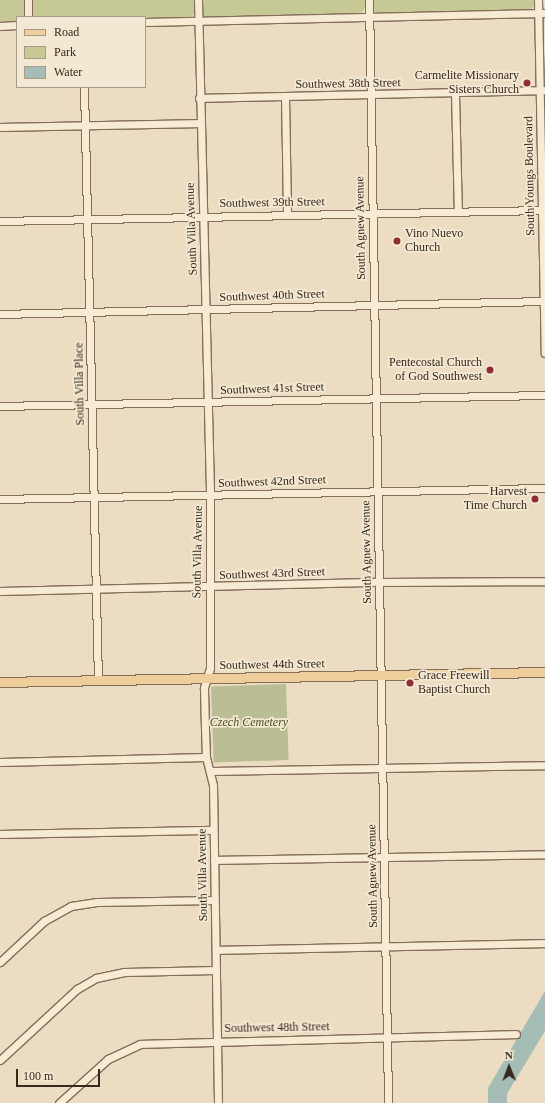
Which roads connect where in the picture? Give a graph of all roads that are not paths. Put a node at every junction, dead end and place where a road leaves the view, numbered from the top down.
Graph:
1 (28, 0) edge
2 (198, 0) edge
3 (369, 0) edge
4 (538, 0) edge
5 (542, 13) edge
6 (28, 16) edge
7 (369, 17) junction
8 (198, 21) junction
9 (146, 22) edge
10 (16, 25) edge
11 (0, 26) edge
12 (84, 88) edge
13 (542, 90) edge
14 (455, 93) junction
15 (370, 94) junction
16 (285, 96) junction
17 (199, 98) junction
18 (200, 123) junction
19 (84, 125) junction
20 (0, 127) edge
21 (543, 210) edge
22 (372, 212) junction
23 (458, 212) junction
24 (287, 214) junction
25 (202, 215) junction
26 (87, 219) junction
27 (0, 221) edge
28 (545, 301) edge
29 (374, 305) junction
30 (206, 309) junction
31 (90, 312) junction
32 (0, 314) edge
33 (545, 352) edge
34 (545, 395) edge
35 (375, 397) junction
36 (208, 401) junction
37 (91, 405) junction
38 (0, 406) edge
39 (545, 488) edge
40 (377, 489) junction
41 (210, 494) junction
42 (94, 497) junction
43 (0, 499) edge
44 (545, 581) edge
45 (379, 582) junction
46 (208, 587) junction
47 (95, 590) junction
48 (0, 591) edge
49 (545, 672) edge
50 (380, 675) junction
51 (208, 678) junction
52 (98, 681) junction
53 (0, 682) edge
54 (206, 757) junction
55 (0, 762) edge
56 (545, 765) edge
57 (382, 767) junction
58 (211, 771) junction
59 (214, 830) junction
60 (0, 834) edge
61 (545, 854) edge
62 (383, 857) junction
63 (214, 860) junction
64 (214, 900) junction
65 (545, 943) edge
66 (386, 947) junction
67 (216, 950) junction
68 (0, 962) edge
69 (216, 970) junction
70 (516, 1034) dead end
71 (387, 1037) junction
72 (217, 1040) junction
73 (0, 1060) edge
74 (60, 1103) edge
75 (218, 1103) edge
76 (388, 1103) edge

1 - 6 street
2 - 8 street, South Villa Avenue
3 - 7 street, South Agnew Avenue
4 - 5 street, South Youngs Boulevard
5 - 7 street
5 - 13 street, South Youngs Boulevard
7 - 8 street
7 - 15 street, South Agnew Avenue
8 - 9 street
8 - 17 street, South Villa Avenue
10 - 11 street
12 - 19 street, South Villa Place
13 - 14 street, Southwest 38th Street
13 - 21 street, South Youngs Boulevard
14 - 15 street, Southwest 38th Street
14 - 23 street
15 - 16 street, Southwest 38th Street
15 - 22 street, South Agnew Avenue
16 - 17 street, Southwest 38th Street
16 - 24 street
17 - 18 street, South Villa Avenue
18 - 19 street
18 - 25 street, South Villa Avenue
19 - 20 street
19 - 26 street, South Villa Place
21 - 23 street, Southwest 39th Street
21 - 28 street, South Youngs Boulevard
22 - 23 street, Southwest 39th Street
22 - 24 street, Southwest 39th Street
22 - 29 street, South Agnew Avenue
24 - 25 street, Southwest 39th Street
25 - 26 street, Southwest 39th Street
25 - 30 street, South Villa Avenue
26 - 27 street, Southwest 39th Street
26 - 31 street, South Villa Place
28 - 29 street, Southwest 40th Street
28 - 33 street, South Youngs Boulevard
29 - 30 street, Southwest 40th Street
29 - 35 street, South Agnew Avenue
30 - 31 street, Southwest 40th Street
30 - 36 street, South Villa Avenue
31 - 32 street, Southwest 40th Street
31 - 37 street, South Villa Place
34 - 35 street, Southwest 41st Street
35 - 36 street, Southwest 41st Street
35 - 40 street, South Agnew Avenue
36 - 37 street, Southwest 41st Street
36 - 41 street, South Villa Avenue
37 - 38 street, Southwest 41st Street
37 - 42 street, South Villa Place
39 - 40 street, Southwest 42nd Street
40 - 41 street, Southwest 42nd Street
40 - 45 street, South Agnew Avenue
41 - 42 street, Southwest 42nd Street
41 - 46 street, South Villa Avenue
42 - 43 street, Southwest 42nd Street
42 - 47 street, South Villa Place
44 - 45 street, Southwest 43rd Street
45 - 46 street, Southwest 43rd Street
45 - 50 street, South Agnew Avenue
46 - 47 street, Southwest 43rd Street
46 - 51 street, South Villa Avenue
47 - 48 street, Southwest 43rd Street
47 - 52 street, South Villa Place
49 - 50 main road, Southwest 44th Street
50 - 51 main road, Southwest 44th Street
50 - 57 street, South Agnew Avenue
51 - 52 main road, Southwest 44th Street
51 - 54 street, South Villa Avenue
52 - 53 main road, Southwest 44th Street
54 - 55 street
54 - 58 street, South Villa Avenue
56 - 57 street
57 - 58 street
57 - 62 street, South Agnew Avenue
58 - 59 street, South Villa Avenue
59 - 60 street
59 - 63 street, South Villa Avenue
61 - 62 street
62 - 63 street
62 - 66 street, South Agnew Avenue
63 - 64 street, South Villa Avenue
64 - 67 street, South Villa Avenue
64 - 68 street
65 - 66 street
66 - 67 street
66 - 71 street, South Agnew Avenue
67 - 69 street, South Villa Avenue
69 - 72 street, South Villa Avenue
69 - 73 street
70 - 71 street, Southwest 48th Street
71 - 72 street, Southwest 48th Street
71 - 76 street, South Agnew Avenue
72 - 74 street, Southwest 48th Street
72 - 75 street, South Villa Avenue

